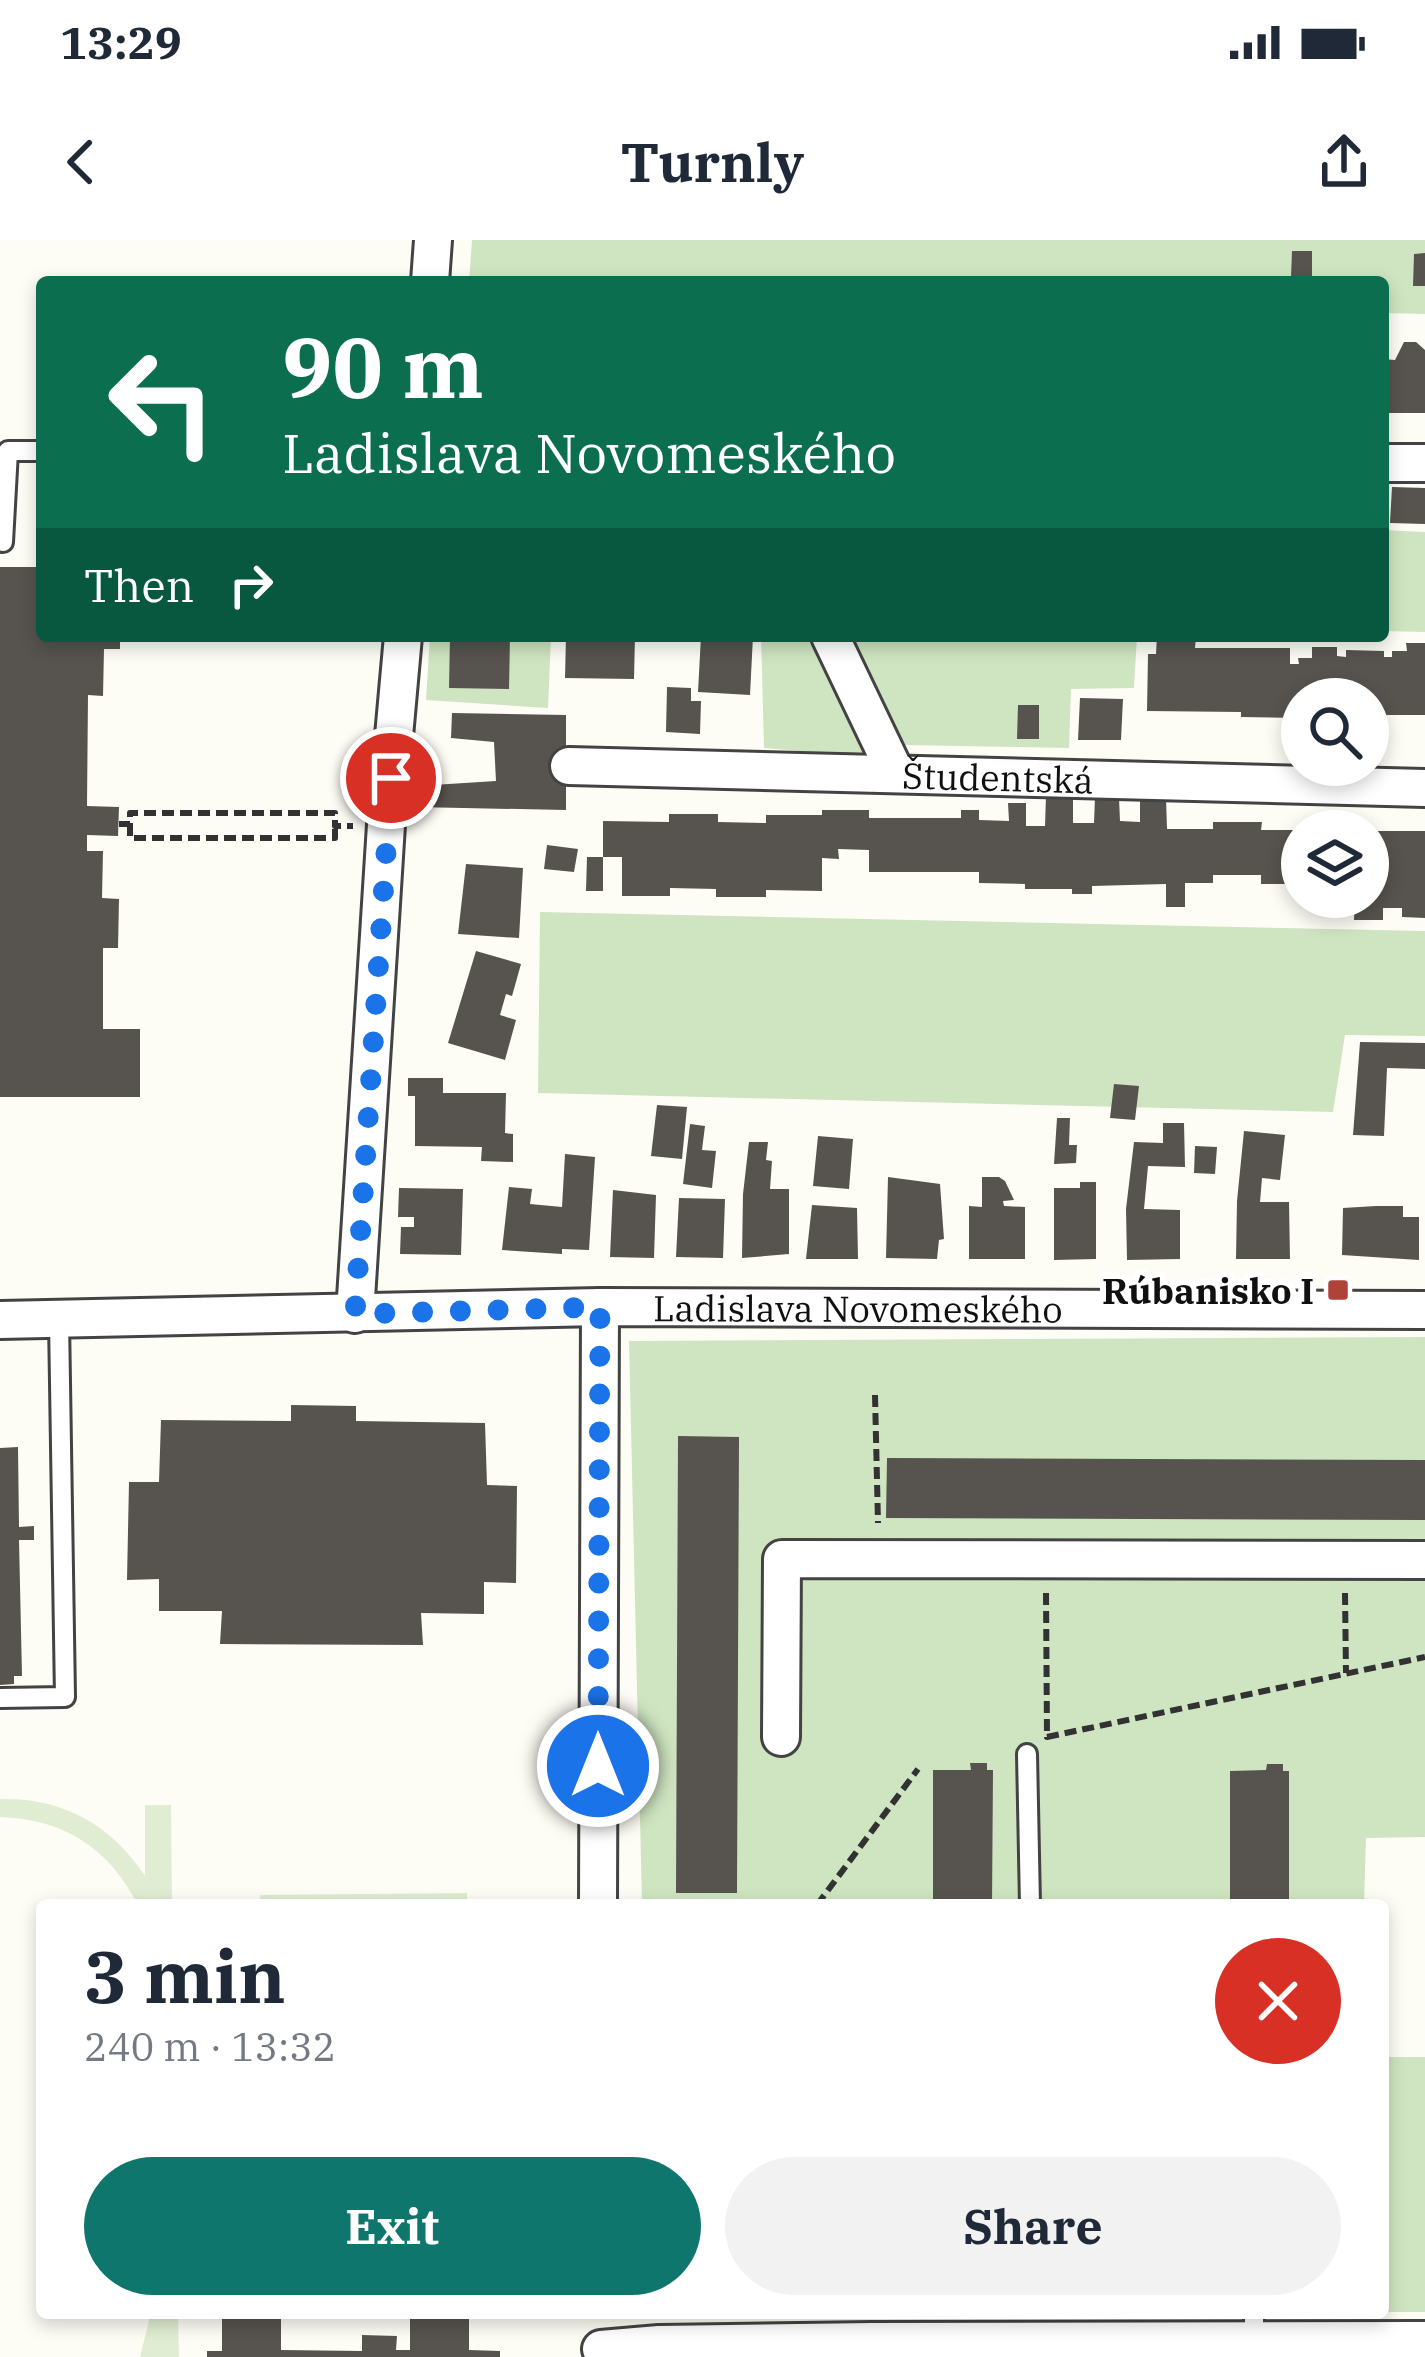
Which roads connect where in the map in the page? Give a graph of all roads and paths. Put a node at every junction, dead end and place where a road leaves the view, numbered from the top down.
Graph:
1 (433, 240) edge
2 (430, 276) edge
3 (36, 451) edge
4 (1389, 463) edge
5 (1425, 463) edge
6 (3, 542) dead end
7 (402, 642) edge
8 (833, 642) edge
9 (569, 766) dead end
10 (896, 774) junction
11 (1425, 788) edge
12 (119, 824) dead end
13 (130, 824) junction
14 (386, 825) junction
15 (334, 826) junction
16 (600, 1307) junction
17 (1425, 1310) edge
18 (355, 1314) junction
19 (0, 1320) edge
20 (59, 1320) junction
21 (875, 1395) dead end
22 (878, 1559) junction
23 (1046, 1559) junction
24 (1345, 1560) junction
25 (1425, 1560) edge
26 (1425, 1657) edge
27 (1346, 1673) junction
28 (0, 1697) edge
29 (782, 1737) dead end
30 (1027, 1754) dead end
31 (918, 1769) dead end
32 (598, 1899) edge
33 (821, 1899) edge
34 (1030, 1899) edge
35 (1373, 2326) edge
36 (1254, 2337) edge
37 (601, 2340) edge
38 (1425, 2340) edge
39 (873, 2349) edge
40 (659, 2350) edge
41 (1092, 2350) edge

1 - 2 street
3 - 6 lane
4 - 5 street
7 - 14 street
8 - 10 street
9 - 10 street, Študentská
10 - 11 street, Študentská
12 - 13 path
13 - 15 path
13 - 15 path
14 - 15 path
14 - 18 street
16 - 17 street, Ladislava Novomeského
16 - 18 street, Ladislava Novomeského
16 - 32 street
18 - 20 street, Ladislava Novomeského
19 - 20 street, Ladislava Novomeského
20 - 28 lane
21 - 22 path
22 - 23 street
22 - 29 street
23 - 24 street
23 - 27 path
24 - 25 street
24 - 27 path
26 - 27 path
30 - 34 lane
31 - 33 path
35 - 36 street
35 - 38 street
36 - 41 street
37 - 40 street
39 - 40 street
39 - 41 street

